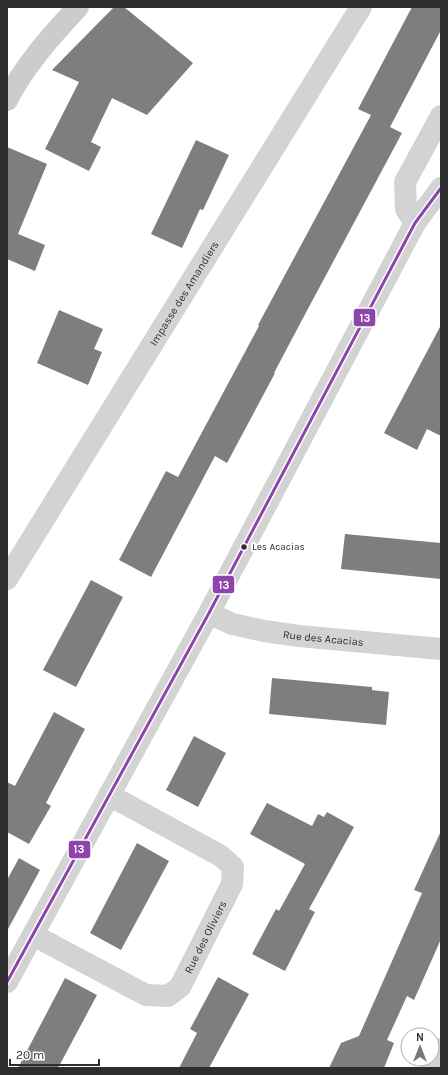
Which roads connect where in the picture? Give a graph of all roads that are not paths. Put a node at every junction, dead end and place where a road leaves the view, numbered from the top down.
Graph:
1 (78, 7) edge
2 (361, 7) edge
3 (7, 100) edge
4 (441, 116) edge
5 (441, 188) edge
6 (414, 223) junction
7 (7, 579) edge
8 (209, 613) junction
9 (441, 649) edge
10 (109, 795) junction
11 (33, 935) junction
12 (7, 982) edge
13 (441, 1049) edge
14 (432, 1068) edge

1 - 3 main road
2 - 7 street, Impasse des Amandiers
4 - 6 street
5 - 6 street
6 - 8 street
8 - 9 street, Rue des Acacias
8 - 10 street
10 - 11 street
10 - 11 street, Rue des Oliviers
11 - 12 street
13 - 14 street

